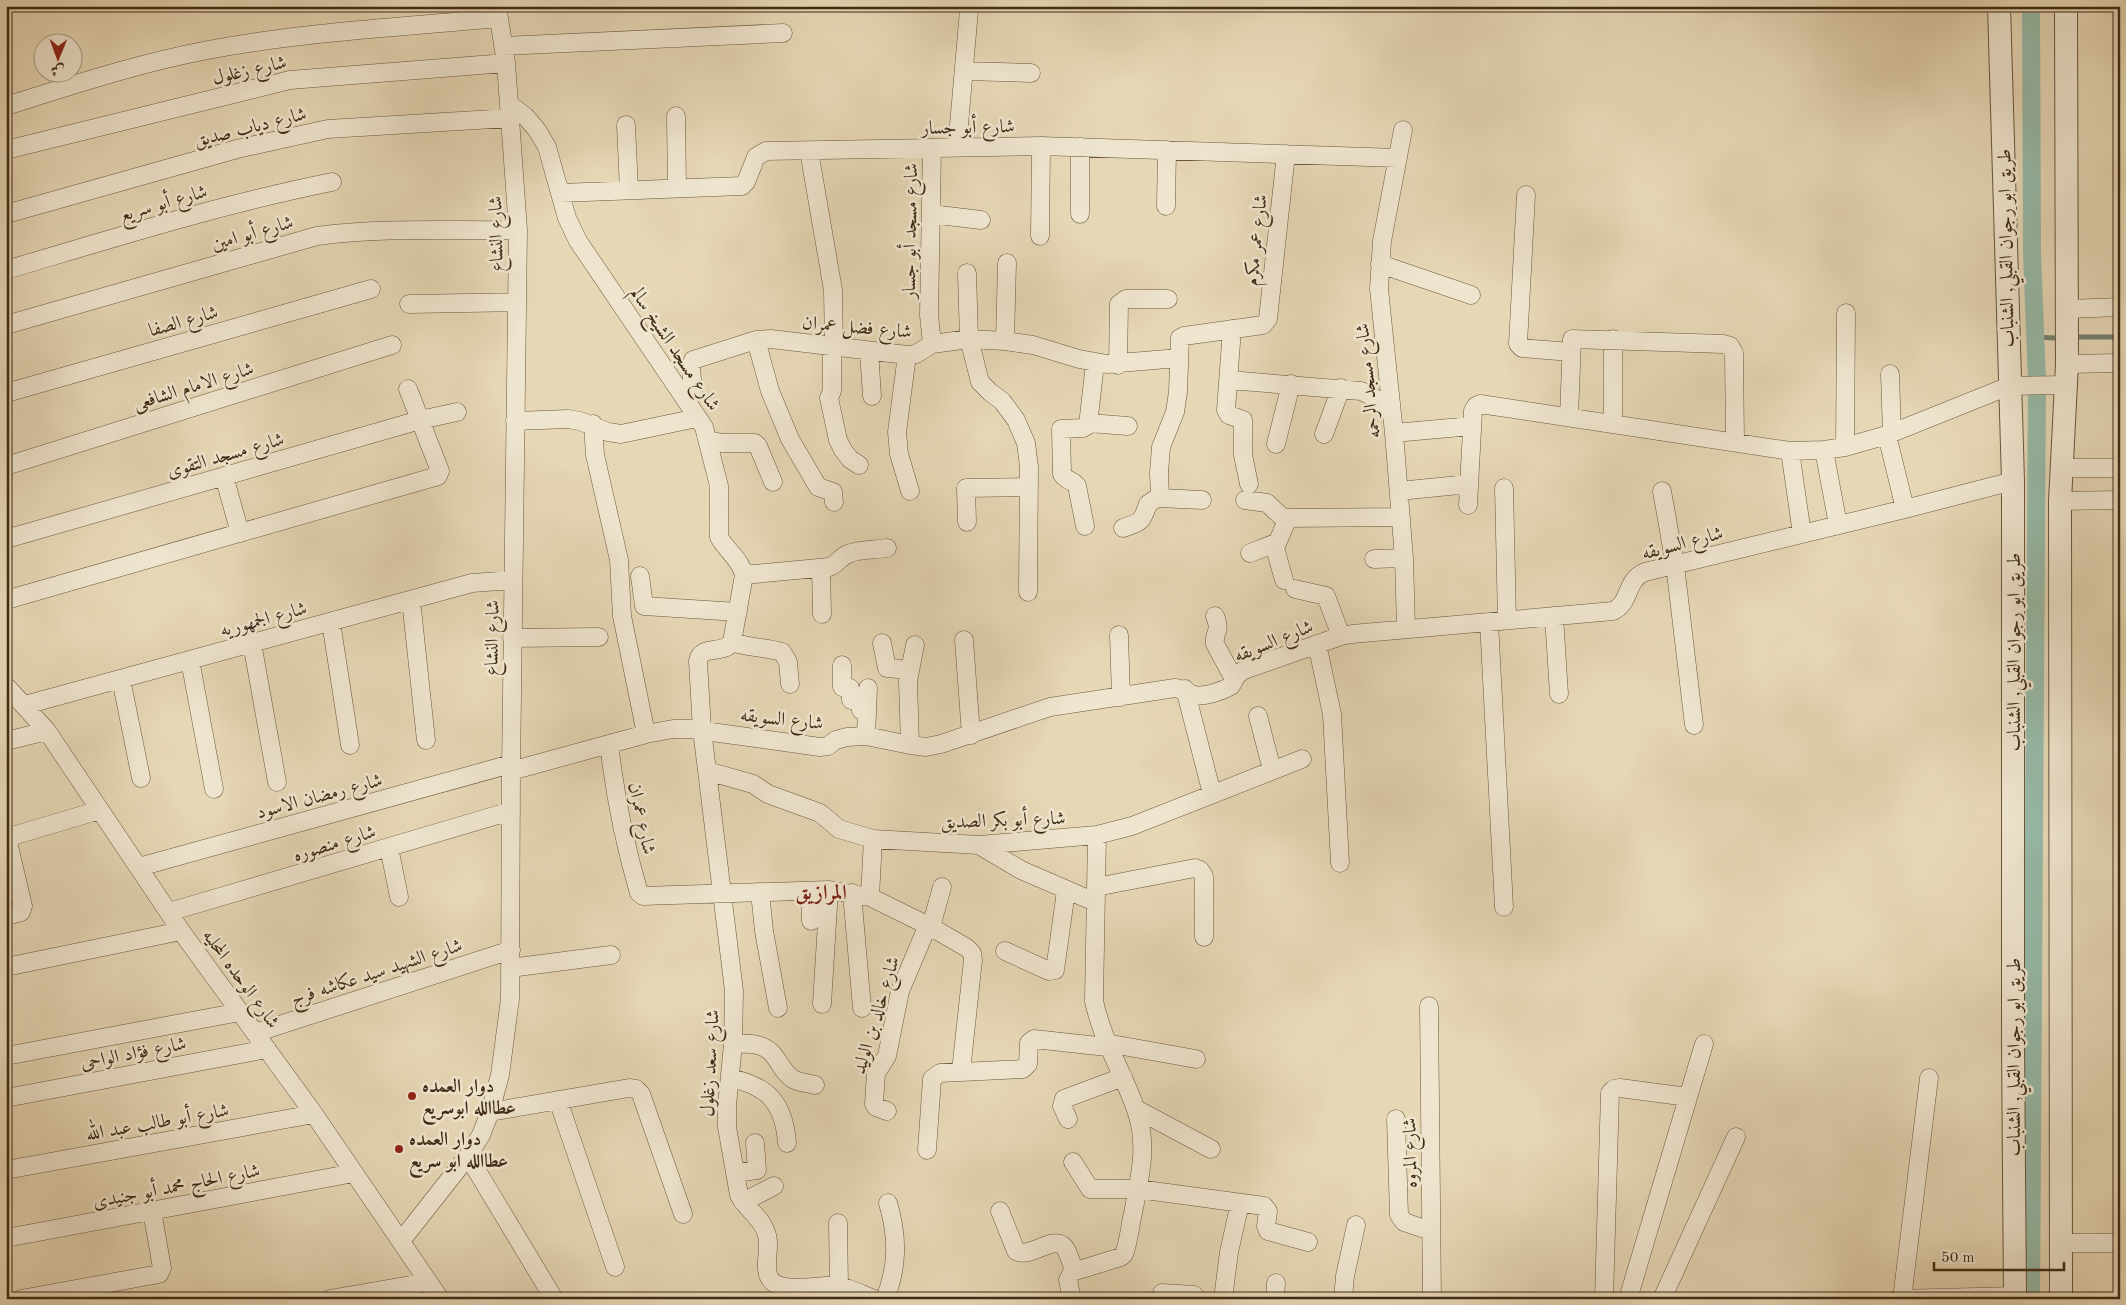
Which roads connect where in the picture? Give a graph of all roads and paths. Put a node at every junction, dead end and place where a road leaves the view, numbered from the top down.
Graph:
1 (1999, 6) edge
2 (2066, 6) edge
3 (969, 10) dead end
4 (498, 12) edge
5 (783, 33) dead end
6 (504, 46) junction
7 (506, 63) junction
8 (964, 71) junction
9 (1031, 73) dead end
10 (6, 106) edge
11 (510, 111) junction
12 (676, 116) dead end
13 (626, 125) dead end
14 (1403, 130) dead end
15 (1041, 146) junction
16 (932, 148) junction
17 (958, 148) junction
18 (1080, 148) junction
19 (6, 150) edge
20 (1167, 150) junction
21 (809, 151) junction
22 (1286, 154) junction
23 (1398, 158) junction
24 (332, 182) dead end
25 (677, 188) junction
26 (629, 190) junction
27 (560, 193) junction
28 (1526, 195) dead end
29 (1166, 206) dead end
30 (6, 214) edge
31 (931, 214) junction
32 (1080, 214) dead end
33 (981, 220) dead end
34 (518, 230) junction
35 (1040, 236) dead end
36 (1007, 263) dead end
37 (1380, 264) junction
38 (6, 270) edge
39 (967, 273) dead end
40 (371, 289) dead end
41 (1471, 295) dead end
42 (1168, 299) dead end
43 (517, 302) junction
44 (409, 304) dead end
45 (2120, 307) edge
46 (2067, 309) junction
47 (1846, 313) dead end
48 (6, 325) edge
49 (1232, 329) junction
50 (969, 339) junction
51 (1613, 339) junction
52 (756, 340) junction
53 (1005, 341) junction
54 (932, 344) junction
55 (392, 345) dead end
56 (833, 347) junction
57 (869, 351) junction
58 (1571, 352) junction
59 (907, 355) junction
60 (1179, 358) junction
61 (1095, 363) junction
62 (2120, 363) edge
63 (1118, 364) junction
64 (1890, 374) dead end
65 (2062, 378) junction
66 (1229, 380) junction
67 (1291, 384) junction
68 (2013, 386) junction
69 (1341, 388) junction
70 (408, 389) dead end
71 (6, 393) edge
72 (872, 396) dead end
73 (686, 401) junction
74 (457, 412) dead end
75 (1392, 415) junction
76 (698, 418) junction
77 (1569, 418) junction
78 (420, 420) junction
79 (515, 421) junction
80 (1089, 423) junction
81 (592, 424) junction
82 (1613, 424) junction
83 (1128, 426) dead end
84 (1472, 426) junction
85 (1394, 433) junction
86 (1324, 434) dead end
87 (1890, 434) junction
88 (708, 440) junction
89 (1735, 442) junction
90 (1276, 444) dead end
91 (1845, 447) junction
92 (1824, 450) junction
93 (1790, 451) junction
94 (859, 465) dead end
95 (6, 466) edge
96 (2062, 468) junction
97 (2120, 468) edge
98 (224, 476) junction
99 (2013, 481) junction
100 (773, 482) dead end
101 (1469, 484) junction
102 (1029, 487) junction
103 (1504, 488) dead end
104 (910, 491) dead end
105 (1399, 491) junction
106 (1662, 491) dead end
107 (1159, 498) junction
108 (1202, 500) dead end
109 (2120, 500) edge
110 (2060, 501) junction
111 (834, 502) dead end
112 (1468, 505) dead end
113 (1905, 509) junction
114 (1400, 517) junction
115 (1288, 518) junction
116 (967, 522) dead end
117 (1085, 526) dead end
118 (1838, 526) junction
119 (1123, 528) dead end
120 (240, 533) junction
121 (1802, 534) junction
122 (6, 539) edge
123 (1276, 543) junction
124 (887, 548) dead end
125 (1250, 553) dead end
126 (1404, 558) junction
127 (1374, 559) dead end
128 (1675, 565) junction
129 (820, 568) junction
130 (744, 575) junction
131 (640, 576) dead end
132 (513, 580) junction
133 (1028, 592) dead end
134 (6, 600) edge
135 (411, 600) junction
136 (738, 612) junction
137 (822, 614) dead end
138 (1215, 616) dead end
139 (1554, 616) junction
140 (1507, 620) junction
141 (330, 622) junction
142 (1489, 622) junction
143 (1406, 628) junction
144 (1119, 635) dead end
145 (1341, 636) junction
146 (598, 637) dead end
147 (512, 638) junction
148 (964, 640) dead end
149 (732, 642) junction
150 (252, 643) junction
151 (882, 643) dead end
152 (915, 644) dead end
153 (1317, 644) junction
154 (190, 660) junction
155 (842, 665) dead end
156 (909, 670) junction
157 (120, 679) junction
158 (1234, 679) junction
159 (790, 684) dead end
160 (6, 686) edge
161 (868, 688) dead end
162 (1185, 689) junction
163 (1559, 694) dead end
164 (1121, 697) junction
165 (25, 705) junction
166 (867, 710) junction
167 (1258, 716) dead end
168 (1694, 725) dead end
169 (702, 730) junction
170 (46, 731) junction
171 (646, 734) junction
172 (971, 735) junction
173 (866, 736) junction
174 (426, 740) dead end
175 (6, 741) edge
176 (609, 744) junction
177 (350, 745) dead end
178 (910, 746) junction
179 (1302, 759) dead end
180 (511, 768) junction
181 (1272, 770) junction
182 (707, 771) junction
183 (141, 778) dead end
184 (277, 782) dead end
185 (214, 789) dead end
186 (1212, 794) junction
187 (100, 810) junction
188 (511, 811) junction
189 (1097, 835) junction
190 (7, 838) edge
191 (873, 839) junction
192 (979, 844) junction
193 (389, 847) junction
194 (1340, 863) dead end
195 (138, 868) junction
196 (942, 887) dead end
197 (829, 890) junction
198 (810, 891) junction
199 (1066, 891) junction
200 (760, 892) junction
201 (852, 893) junction
202 (722, 894) junction
203 (1095, 894) junction
204 (399, 897) dead end
205 (870, 897) junction
206 (1504, 907) dead end
207 (169, 912) junction
208 (6, 916) edge
209 (811, 921) dead end
210 (930, 926) junction
211 (182, 931) junction
212 (1204, 937) dead end
213 (1005, 951) dead end
214 (611, 956) dead end
215 (510, 959) junction
216 (6, 967) edge
217 (822, 1004) dead end
218 (1429, 1006) dead end
219 (778, 1008) dead end
220 (862, 1008) dead end
221 (240, 1012) junction
222 (255, 1032) junction
223 (733, 1044) junction
224 (1704, 1044) dead end
225 (1107, 1045) junction
226 (267, 1048) junction
227 (6, 1056) edge
228 (1196, 1059) dead end
229 (961, 1071) junction
230 (1123, 1077) junction
231 (730, 1078) junction
232 (1929, 1078) dead end
233 (816, 1085) dead end
234 (1688, 1097) junction
235 (6, 1098) edge
236 (558, 1100) junction
237 (1136, 1109) junction
238 (887, 1111) dead end
239 (490, 1112) junction
240 (314, 1114) junction
241 (1068, 1119) dead end
242 (1396, 1119) dead end
243 (1736, 1137) dead end
244 (755, 1142) dead end
245 (787, 1142) dead end
246 (1211, 1149) dead end
247 (927, 1150) dead end
248 (468, 1156) junction
249 (1073, 1162) dead end
250 (6, 1170) edge
251 (354, 1173) junction
252 (735, 1174) junction
253 (774, 1186) dead end
254 (1138, 1188) junction
255 (743, 1202) junction
256 (888, 1203) dead end
257 (1240, 1203) junction
258 (1000, 1210) dead end
259 (152, 1211) junction
260 (683, 1214) dead end
261 (838, 1223) dead end
262 (1356, 1225) dead end
263 (1431, 1231) junction
264 (6, 1238) edge
265 (401, 1241) junction
266 (1308, 1242) dead end
267 (2061, 1243) junction
268 (2120, 1243) edge
269 (615, 1267) dead end
270 (1074, 1270) junction
271 (428, 1282) junction
272 (839, 1286) junction
273 (1194, 1291) edge
274 (1162, 1293) dead end
275 (2015, 1297) edge
276 (868, 1298) edge
277 (21, 1299) edge
278 (330, 1299) edge
279 (440, 1299) edge
280 (554, 1299) edge
281 (885, 1299) edge
282 (1072, 1299) edge
283 (1223, 1299) edge
284 (1343, 1299) edge
285 (1432, 1299) edge
286 (1604, 1299) edge
287 (1628, 1299) edge
288 (1662, 1299) edge
289 (1898, 1299) edge
290 (1902, 1299) edge
291 (2061, 1299) edge

1 - 68 street, طريق ابو رجوان القبلي, الشنباب
2 - 46 street
3 - 8 street
4 - 6 street, شارع النشاع
4 - 10 street
5 - 6 street
6 - 7 street, شارع النشاع
7 - 11 street, شارع النشاع
7 - 19 street, شارع زغلول
8 - 9 street
8 - 17 street
11 - 27 street, شارع مسجد الشيخ سالم
11 - 30 street, شارع دياب صديق
11 - 34 street, شارع النشاع
12 - 25 street
13 - 26 street
14 - 23 street, شارع مسجد الرحمه
15 - 17 street, شارع أبو جسار
15 - 18 street, شارع أبو جسار
15 - 35 street
16 - 17 street, شارع أبو جسار
16 - 21 street, شارع أبو جسار
16 - 31 street, شارع مسجد أبو جسار
18 - 20 street, شارع أبو جسار
18 - 32 street
20 - 22 street, شارع أبو جسار
20 - 29 street
21 - 25 street, شارع أبو جسار
21 - 56 street
22 - 23 street, شارع أبو جسار
22 - 49 street, شارع عمر مكرم
23 - 37 street, شارع مسجد الرحمه
24 - 38 street, شارع أبو سريع
25 - 26 street, شارع أبو جسار
26 - 27 street, شارع أبو جسار
27 - 73 street, شارع مسجد الشيخ سالم
28 - 58 street
31 - 33 street
31 - 54 street, شارع مسجد أبو جسار
34 - 43 street, شارع النشاع
34 - 48 street, شارع أبو امين
36 - 53 street
37 - 41 street
37 - 75 street, شارع مسجد الرحمه
39 - 50 street
40 - 71 street, شارع الصفا
42 - 63 street
43 - 44 street
43 - 79 street, شارع النشاع
45 - 46 street
46 - 65 street
47 - 91 street
49 - 60 street
49 - 66 street
50 - 53 street, شارع فضل عمران
50 - 54 street, شارع فضل عمران
50 - 102 street
51 - 58 street
51 - 82 street
51 - 89 street
52 - 56 street, شارع فضل عمران
52 - 73 street, شارع فضل عمران
52 - 111 street
53 - 61 street, شارع فضل عمران
54 - 59 street, شارع فضل عمران
55 - 95 street, شارع الامام الشافعى
56 - 57 street, شارع فضل عمران
56 - 94 street
57 - 59 street, شارع فضل عمران
57 - 72 street
58 - 77 street
59 - 104 street
60 - 63 street, شارع فضل عمران
60 - 107 street
61 - 63 street, شارع فضل عمران
61 - 80 street
62 - 65 street
64 - 87 street
65 - 68 street
65 - 96 street
66 - 67 street
66 - 115 street
67 - 69 street
67 - 90 street
68 - 87 street
68 - 99 street, طريق ابو رجوان القبلي, الشنباب
69 - 75 street
69 - 86 street
70 - 78 street
73 - 76 street, شارع مسجد الشيخ سالم
74 - 78 street, شارع مسجد التقوى
75 - 85 street, شارع مسجد الرحمه
76 - 81 street
76 - 88 street, شارع مسجد الشيخ سالم
77 - 82 street
77 - 84 street
78 - 98 street, شارع مسجد التقوى
78 - 120 street
79 - 81 street
79 - 132 street, شارع النشاع
80 - 83 street
80 - 117 street
81 - 171 street
82 - 89 street
84 - 85 street
84 - 101 street
85 - 105 street, شارع مسجد الرحمه
87 - 91 street
87 - 113 street
88 - 100 street
88 - 130 street, شارع مسجد الشيخ سالم
89 - 93 street
91 - 92 street
92 - 93 street
92 - 118 street
93 - 121 street
96 - 97 street
96 - 110 street
98 - 120 street
98 - 122 street, شارع مسجد التقوى
99 - 113 street, شارع السويقه
99 - 275 street, طريق ابو رجوان القبلي, الشنباب
101 - 105 street
101 - 112 street
102 - 116 street
102 - 133 street
103 - 140 street
105 - 114 street, شارع مسجد الرحمه
106 - 128 street
107 - 108 street
107 - 119 street
109 - 110 street
110 - 267 street
113 - 118 street, شارع السويقه
114 - 115 street
114 - 126 street, شارع مسجد الرحمه
115 - 123 street
118 - 121 street, شارع السويقه
120 - 134 street
121 - 128 street, شارع السويقه
123 - 125 street
123 - 145 street
124 - 129 street
126 - 127 street
126 - 143 street, شارع مسجد الرحمه
128 - 139 street, شارع السويقه
128 - 168 street
129 - 130 street
129 - 137 street
130 - 136 street
131 - 136 street
132 - 135 street, شارع الجمهوريه
132 - 147 street, شارع النشاع
135 - 141 street, شارع الجمهوريه
135 - 174 street
136 - 149 street
138 - 158 street
139 - 140 street, شارع السويقه
139 - 163 street
140 - 142 street, شارع السويقه
141 - 150 street, شارع الجمهوريه
141 - 177 street
142 - 143 street, شارع السويقه
142 - 206 street
143 - 145 street, شارع السويقه
144 - 164 street
145 - 153 street, شارع السويقه
146 - 147 street
147 - 180 street, شارع النشاع
148 - 172 street
149 - 159 street
149 - 169 street
150 - 154 street, شارع الجمهوريه
150 - 184 street
151 - 156 street
152 - 156 street
153 - 158 street, شارع السويقه
153 - 194 street
154 - 157 street, شارع الجمهوريه
154 - 185 street
155 - 166 street
156 - 178 street
157 - 165 street, شارع الجمهوريه
157 - 183 street
158 - 162 street, شارع السويقه
160 - 165 street, شارع الوحده المحليه
161 - 166 street
162 - 164 street, شارع السويقه
162 - 186 street
164 - 172 street, شارع السويقه
165 - 170 street, شارع الوحده المحليه
166 - 173 street
167 - 181 street
169 - 171 street, شارع السويقه
169 - 173 street, شارع السويقه
169 - 182 street, شارع سعد زغلول
170 - 175 street
170 - 187 street, شارع الوحده المحليه
171 - 176 street, شارع السويقه
172 - 178 street, شارع السويقه
173 - 178 street, شارع السويقه
176 - 180 street, شارع السويقه
176 - 202 street, شارع عمران
179 - 181 street, شارع أبو بكر الصديق
180 - 188 street, شارع النشاع
180 - 195 street, شارع رمضان الاسود
181 - 186 street, شارع أبو بكر الصديق
182 - 191 street, شارع أبو بكر الصديق
182 - 202 street, شارع سعد زغلول
186 - 189 street, شارع أبو بكر الصديق
187 - 190 street
187 - 195 street, شارع الوحده المحليه
188 - 193 street, شارع منصوره
188 - 215 street, شارع النشاع
189 - 192 street, شارع أبو بكر الصديق
189 - 203 street
190 - 208 street
191 - 192 street, شارع أبو بكر الصديق
191 - 205 street
192 - 199 street
193 - 204 street
193 - 207 street, شارع منصوره
195 - 207 street, شارع الوحده المحليه
196 - 210 street
197 - 198 street
197 - 201 street
197 - 217 street
198 - 200 street
198 - 209 street
199 - 203 street
199 - 213 street
200 - 202 street
200 - 219 street
201 - 205 street
201 - 220 street
202 - 223 street, شارع سعد زغلول
203 - 212 street
203 - 225 street
205 - 210 street
207 - 211 street, شارع الوحده المحليه
210 - 229 street
210 - 238 street, شارع خالد بن الوليد
211 - 216 street
211 - 221 street, شارع الوحده المحليه
214 - 215 street, شارع الشهيد سيد عكاشه فرج
215 - 222 street, شارع الشهيد سيد عكاشه فرج
215 - 239 street, شارع النشاع
218 - 263 street, شارع المروه
221 - 222 street, شارع الوحده المحليه
221 - 227 street
222 - 226 street, شارع الوحده المحليه
223 - 231 street, شارع سعد زغلول
223 - 233 street
224 - 234 street
225 - 228 street
225 - 229 street
225 - 230 street
226 - 235 street, شارع فؤاد الواحى
226 - 240 street, شارع الوحده المحليه
229 - 247 street
230 - 237 street
230 - 241 street
231 - 245 street
231 - 252 street, شارع سعد زغلول
232 - 290 street
234 - 286 street
234 - 287 street
236 - 239 street
236 - 260 street
236 - 269 street
237 - 246 street
237 - 254 street
239 - 248 street, شارع النشاع
240 - 250 street, شارع أبو طالب عبد الله
240 - 251 street, شارع الوحده المحليه
242 - 263 street
243 - 288 street
244 - 252 street
248 - 265 street, شارع النشاع
248 - 280 street
249 - 254 street
251 - 259 street, شارع الحاج محمد أبو جنيدى
251 - 265 street, شارع الوحده المحليه
252 - 255 street, شارع سعد زغلول
253 - 255 street
254 - 257 street
254 - 270 street
255 - 272 street, شارع سعد زغلول
256 - 281 street
257 - 266 street
257 - 283 street
258 - 270 street
259 - 264 street, شارع الحاج محمد أبو جنيدى
259 - 277 street
261 - 272 street
262 - 284 street
263 - 285 street, شارع المروه
265 - 271 street, شارع الوحده المحليه
267 - 268 street
267 - 291 street
270 - 282 street
271 - 278 street
271 - 279 street, شارع الوحده المحليه
272 - 276 street, شارع سعد زغلول
273 - 274 street
275 - 290 street
289 - 290 street

